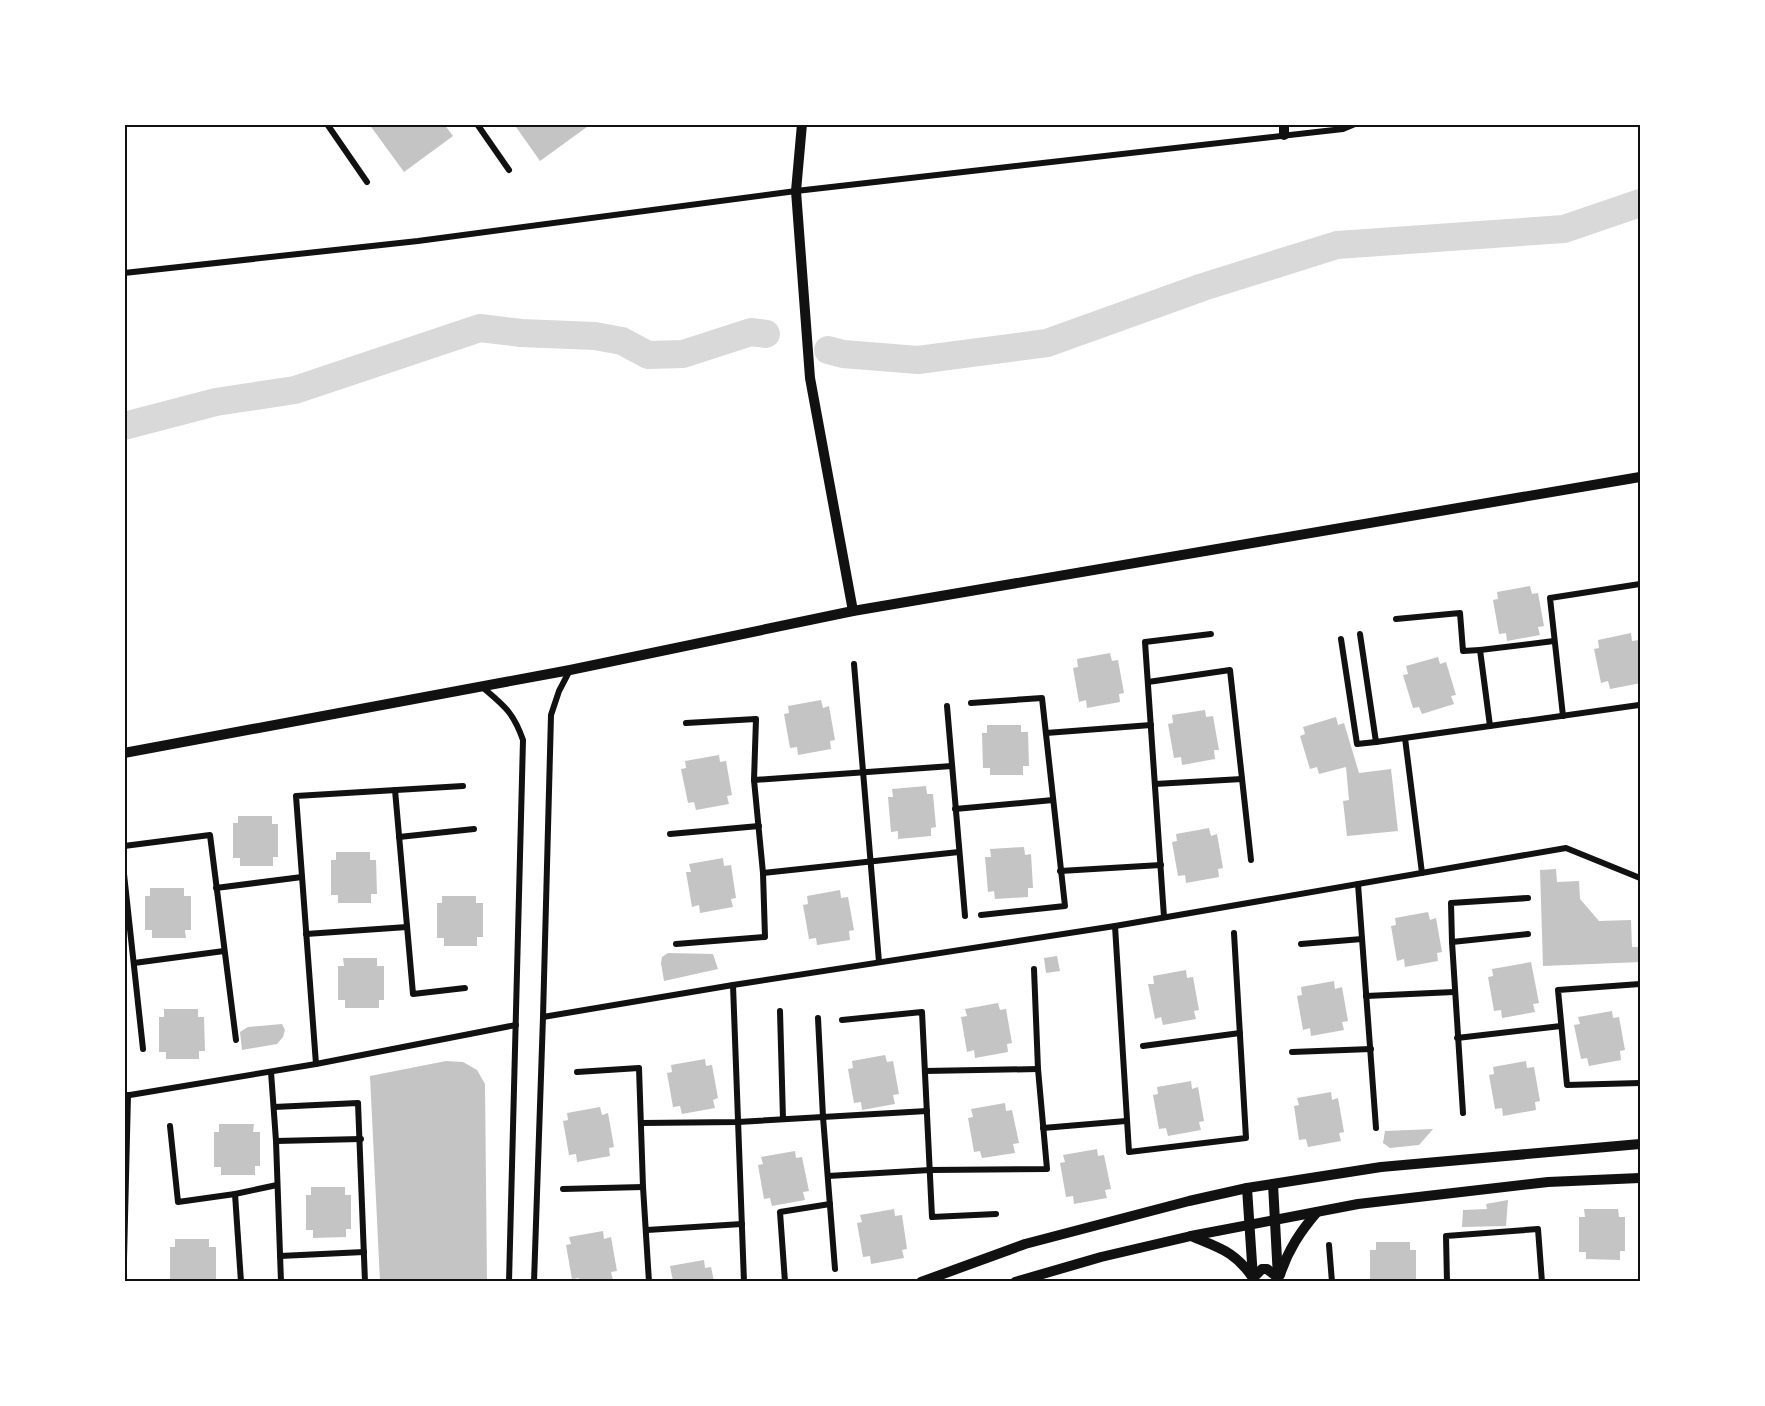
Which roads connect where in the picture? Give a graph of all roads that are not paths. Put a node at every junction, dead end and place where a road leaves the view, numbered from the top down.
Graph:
1 (327, 124) edge
2 (477, 124) edge
3 (802, 124) edge
4 (1355, 124) edge
5 (1284, 130) edge
6 (509, 170) dead end
7 (367, 182) dead end
8 (796, 191) junction
9 (124, 273) edge
10 (1641, 477) edge
11 (1641, 584) edge
12 (853, 611) junction
13 (1396, 619) dead end
14 (1211, 634) dead end
15 (1360, 634) dead end
16 (1341, 639) dead end
17 (1554, 641) junction
18 (1480, 650) junction
19 (854, 664) dead end
20 (570, 670) junction
21 (1148, 682) junction
22 (480, 685) junction
23 (971, 703) dead end
24 (1639, 705) edge
25 (947, 706) dead end
26 (1563, 716) junction
27 (686, 723) dead end
28 (1151, 725) junction
29 (1490, 726) junction
30 (1046, 733) junction
31 (1405, 738) junction
32 (1376, 742) junction
33 (124, 753) edge
34 (952, 766) junction
35 (863, 772) junction
36 (1242, 779) junction
37 (754, 780) junction
38 (1155, 784) junction
39 (463, 786) dead end
40 (395, 790) junction
41 (1053, 800) junction
42 (956, 808) junction
43 (759, 826) junction
44 (474, 829) dead end
45 (670, 834) dead end
46 (399, 837) junction
47 (124, 846) edge
48 (959, 852) junction
49 (1251, 860) dead end
50 (870, 862) junction
51 (1161, 865) junction
52 (1060, 871) junction
53 (763, 873) junction
54 (1422, 873) junction
55 (124, 874) edge
56 (302, 877) junction
57 (1641, 878) edge
58 (1358, 884) junction
59 (216, 888) junction
60 (1528, 898) dead end
61 (981, 915) dead end
62 (965, 916) dead end
63 (1164, 917) junction
64 (1115, 926) junction
65 (407, 927) junction
66 (1234, 933) dead end
67 (306, 934) junction
68 (1528, 934) dead end
69 (1362, 939) junction
70 (1452, 942) junction
71 (676, 944) dead end
72 (1301, 944) dead end
73 (224, 951) junction
74 (879, 962) junction
75 (134, 963) junction
76 (1034, 969) dead end
77 (1641, 984) edge
78 (733, 985) junction
79 (465, 988) dead end
80 (1454, 992) junction
81 (1366, 996) junction
82 (780, 1011) dead end
83 (543, 1017) junction
84 (818, 1018) dead end
85 (842, 1020) dead end
86 (516, 1024) junction
87 (1561, 1026) junction
88 (1240, 1033) junction
89 (1458, 1038) junction
90 (236, 1040) dead end
91 (1143, 1046) dead end
92 (143, 1049) dead end
93 (1371, 1049) junction
94 (1292, 1052) dead end
95 (316, 1064) junction
96 (1038, 1069) junction
97 (925, 1071) junction
98 (271, 1072) junction
99 (577, 1072) dead end
100 (1641, 1083) edge
101 (126, 1095) edge
102 (274, 1107) junction
103 (927, 1111) junction
104 (1463, 1113) dead end
105 (823, 1117) junction
106 (783, 1119) junction
107 (1126, 1121) junction
108 (738, 1122) junction
109 (642, 1123) junction
110 (170, 1126) dead end
111 (1043, 1128) junction
112 (1376, 1128) dead end
113 (1641, 1137) edge
114 (361, 1139) junction
115 (276, 1141) junction
116 (1641, 1144) edge
117 (1625, 1145) junction
118 (930, 1170) junction
119 (828, 1176) junction
120 (1638, 1180) edge
121 (1273, 1184) junction
122 (277, 1185) junction
123 (643, 1187) junction
124 (1247, 1188) junction
125 (563, 1189) dead end
126 (235, 1194) junction
127 (830, 1204) junction
128 (1318, 1212) junction
129 (996, 1214) dead end
130 (1275, 1221) junction
131 (742, 1224) junction
132 (1249, 1225) junction
133 (647, 1230) junction
134 (1191, 1236) junction
135 (1329, 1245) dead end
136 (364, 1252) junction
137 (280, 1257) junction
138 (124, 1259) edge
139 (836, 1269) dead end
140 (1253, 1280) edge
141 (241, 1281) edge
142 (281, 1281) edge
143 (365, 1281) edge
144 (509, 1281) edge
145 (534, 1281) edge
146 (649, 1281) edge
147 (744, 1281) edge
148 (785, 1281) edge
149 (921, 1281) edge
150 (1015, 1281) edge
151 (1278, 1281) edge
152 (1332, 1281) edge
153 (1447, 1281) edge
154 (1542, 1281) edge

1 - 7 street
2 - 6 street
3 - 8 street
4 - 5 street
5 - 8 street
8 - 9 street
8 - 12 street
10 - 12 street
11 - 17 street
12 - 20 street
13 - 18 street
14 - 21 street
15 - 32 street
16 - 32 street
17 - 18 street
17 - 26 street
18 - 29 street
19 - 35 street
20 - 22 street
20 - 83 street
21 - 28 street
21 - 36 street
22 - 33 street
22 - 86 street
23 - 30 street
24 - 26 street
25 - 34 street
26 - 29 street
27 - 37 street
28 - 30 street
28 - 38 street
29 - 31 street
30 - 41 street
31 - 32 street
31 - 54 street
34 - 35 street
34 - 42 street
35 - 37 street
35 - 50 street
36 - 38 street
36 - 49 street
37 - 43 street
38 - 51 street
39 - 40 street
40 - 46 street
40 - 56 street
41 - 42 street
41 - 52 street
42 - 48 street
43 - 45 street
43 - 53 street
44 - 46 street
46 - 65 street
47 - 59 street
48 - 50 street
48 - 62 street
50 - 53 street
50 - 74 street
51 - 52 street
51 - 63 street
52 - 61 street
53 - 71 street
54 - 57 street
54 - 58 street
55 - 75 street
56 - 59 street
56 - 67 street
58 - 63 street
58 - 69 street
59 - 73 street
60 - 70 street
63 - 64 street
64 - 74 street
64 - 107 street
65 - 67 street
65 - 79 street
66 - 88 street
67 - 95 street
68 - 70 street
69 - 72 street
69 - 81 street
70 - 80 street
73 - 75 street
73 - 90 street
74 - 78 street
75 - 92 street
76 - 96 street
77 - 87 street
78 - 83 street
78 - 108 street
80 - 81 street
80 - 89 street
81 - 93 street
82 - 106 street
83 - 145 street
84 - 105 street
85 - 97 street
86 - 95 street
86 - 144 street
87 - 89 street
87 - 100 street
88 - 91 street
88 - 107 street
89 - 104 street
93 - 94 street
93 - 112 street
95 - 98 street
96 - 97 street
96 - 111 street
97 - 103 street
98 - 101 street
98 - 102 street
99 - 109 street
101 - 138 street
102 - 114 street
102 - 115 street
103 - 105 street
103 - 118 street
105 - 106 street
105 - 119 street
106 - 108 street
107 - 111 street
108 - 109 street
108 - 131 street
109 - 123 street
110 - 126 street
111 - 118 street
113 - 117 street
114 - 115 street
114 - 136 street
115 - 122 street
116 - 117 street
117 - 121 street
118 - 119 street
118 - 129 street
119 - 127 street
120 - 128 street
121 - 124 street
121 - 130 street
122 - 126 street
122 - 137 street
123 - 125 street
123 - 133 street
124 - 132 street
124 - 149 street
126 - 141 street
127 - 139 street
127 - 148 street
128 - 130 street
128 - 151 street
130 - 132 street
130 - 151 street
131 - 133 street
131 - 147 street
132 - 134 street
132 - 140 street
133 - 146 street
134 - 140 street
134 - 150 street
135 - 152 street
136 - 137 street
136 - 143 street
137 - 142 street
140 - 151 street
153 - 154 street

